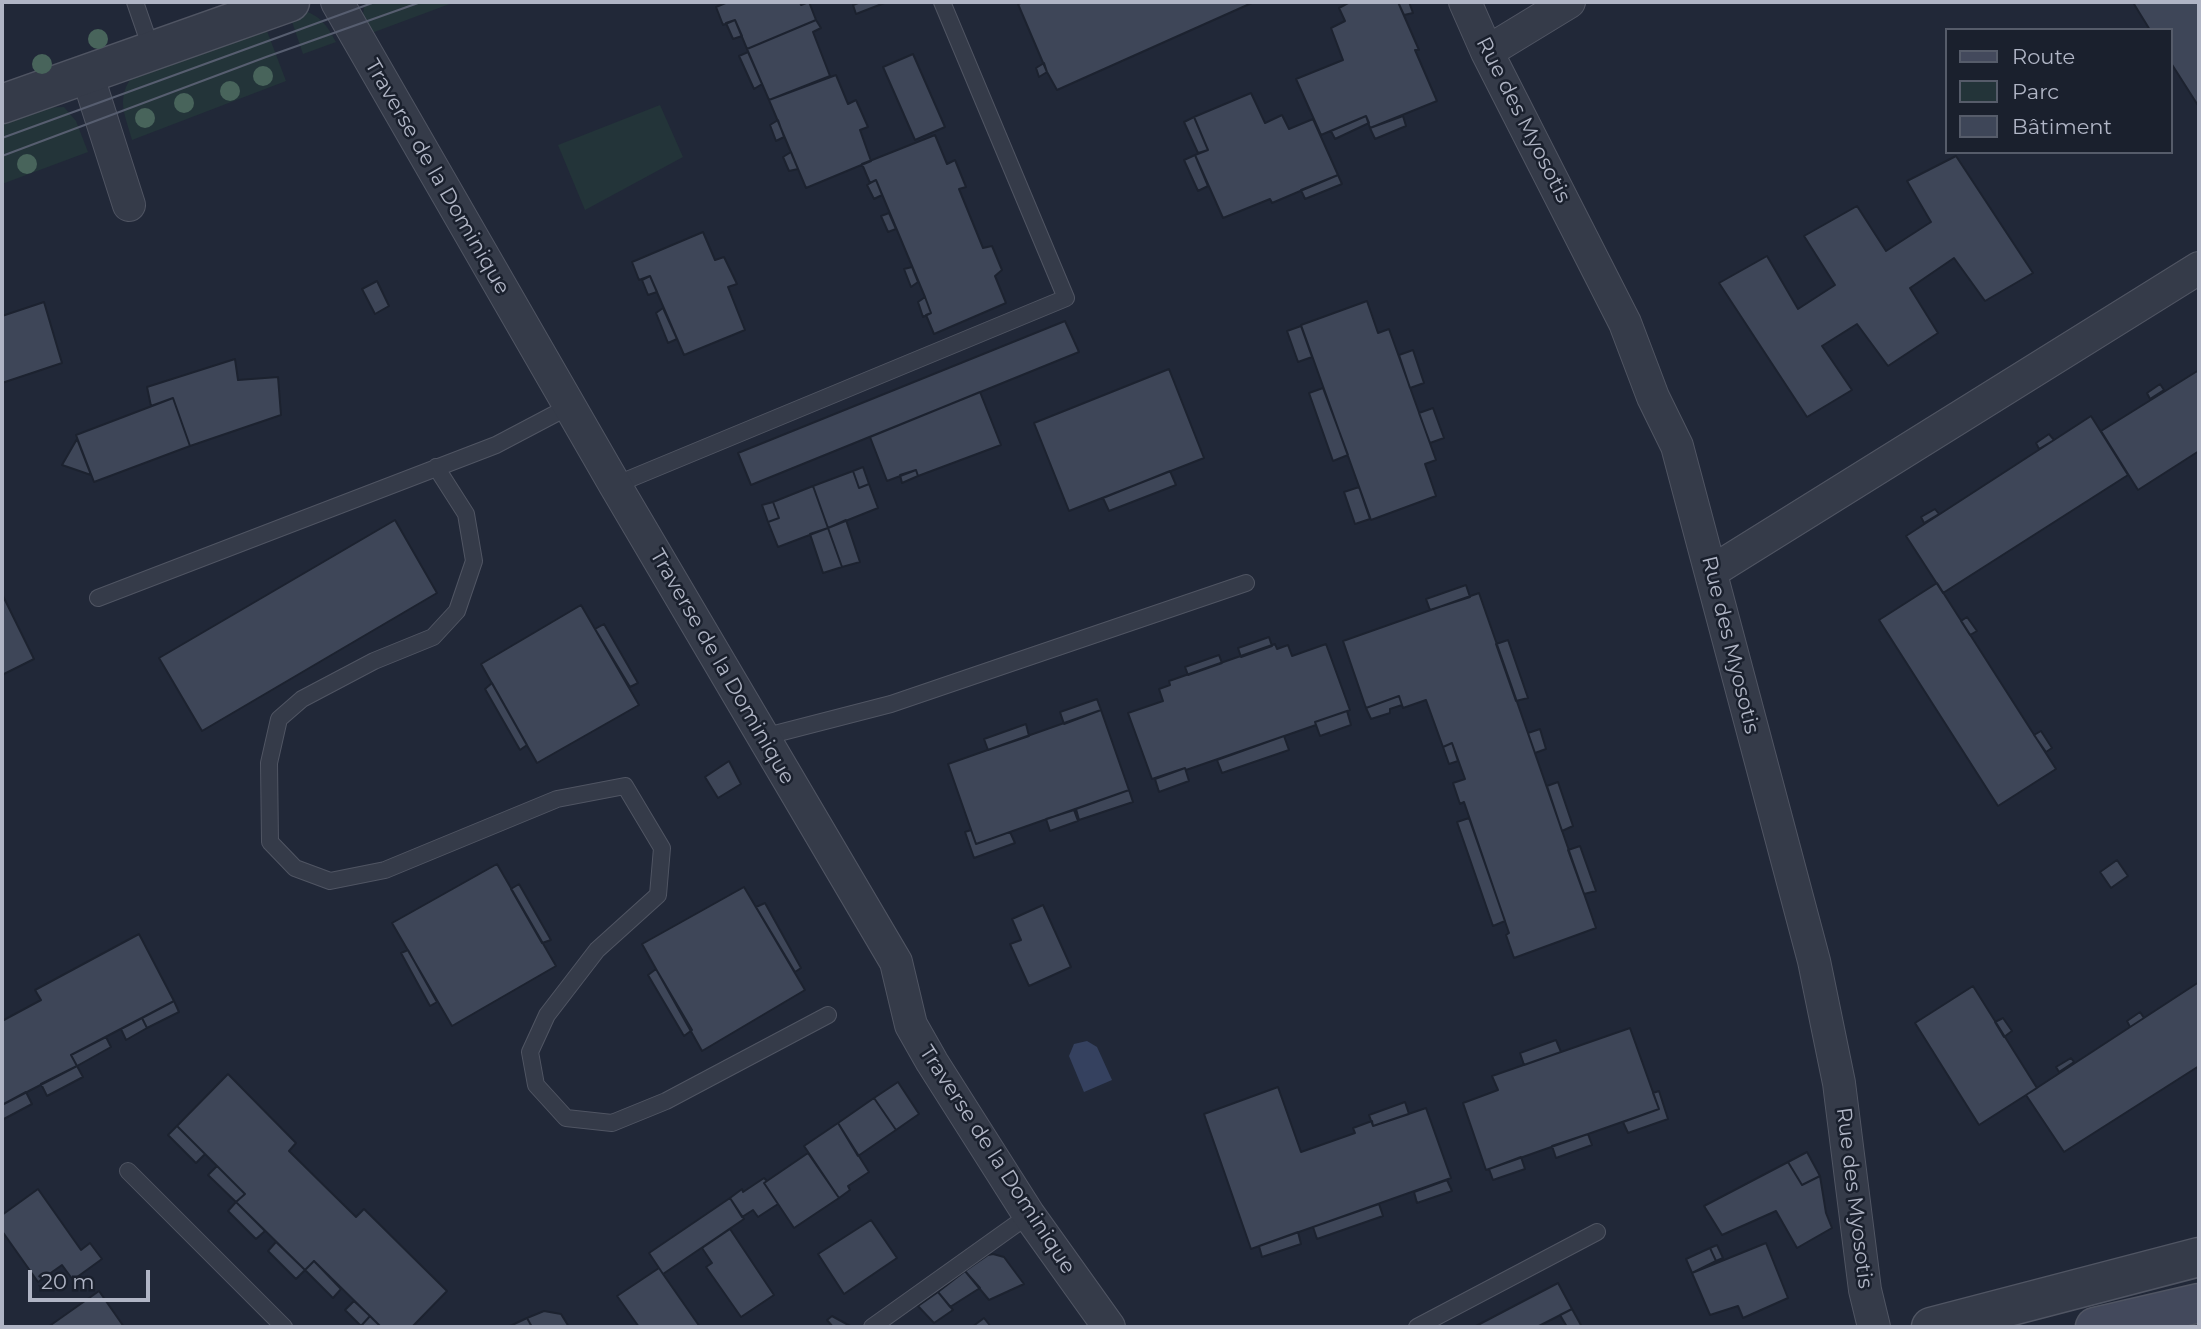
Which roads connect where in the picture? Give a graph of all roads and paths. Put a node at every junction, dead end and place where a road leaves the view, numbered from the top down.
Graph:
1 (135, 2) edge
2 (290, 2) edge
3 (337, 2) edge
4 (942, 2) edge
5 (1465, 2) edge
6 (1569, 2) edge
7 (152, 51) junction
8 (1487, 51) junction
9 (87, 74) junction
10 (2, 104) edge
11 (129, 205) dead end
12 (2199, 268) edge
13 (569, 406) junction
14 (436, 467) junction
15 (615, 485) junction
16 (1711, 572) junction
17 (1246, 583) dead end
18 (98, 598) dead end
19 (763, 737) junction
20 (828, 1015) dead end
21 (128, 1171) dead end
22 (1029, 1215) junction
23 (1597, 1232) dead end
24 (2199, 1257) edge
25 (2199, 1303) edge
26 (284, 1327) edge
27 (872, 1327) edge
28 (1109, 1327) edge
29 (1417, 1327) edge
30 (1874, 1327) edge
31 (1931, 1327) edge
32 (2095, 1327) edge

1 - 7 lane
2 - 7 street
3 - 13 street, Traverse de la Dominique
4 - 15 lane
5 - 8 street, Rue des Myosotis
6 - 8 street
7 - 9 street
8 - 16 street, Rue des Myosotis
9 - 10 street
9 - 11 street
12 - 16 street
13 - 14 lane
13 - 15 street, Traverse de la Dominique
14 - 18 lane
14 - 20 lane
15 - 19 street, Traverse de la Dominique
16 - 30 street, Rue des Myosotis
17 - 19 lane
19 - 22 street, Traverse de la Dominique
21 - 26 lane
22 - 27 lane
22 - 28 street, Traverse de la Dominique
23 - 29 lane
24 - 31 street
25 - 32 main road

